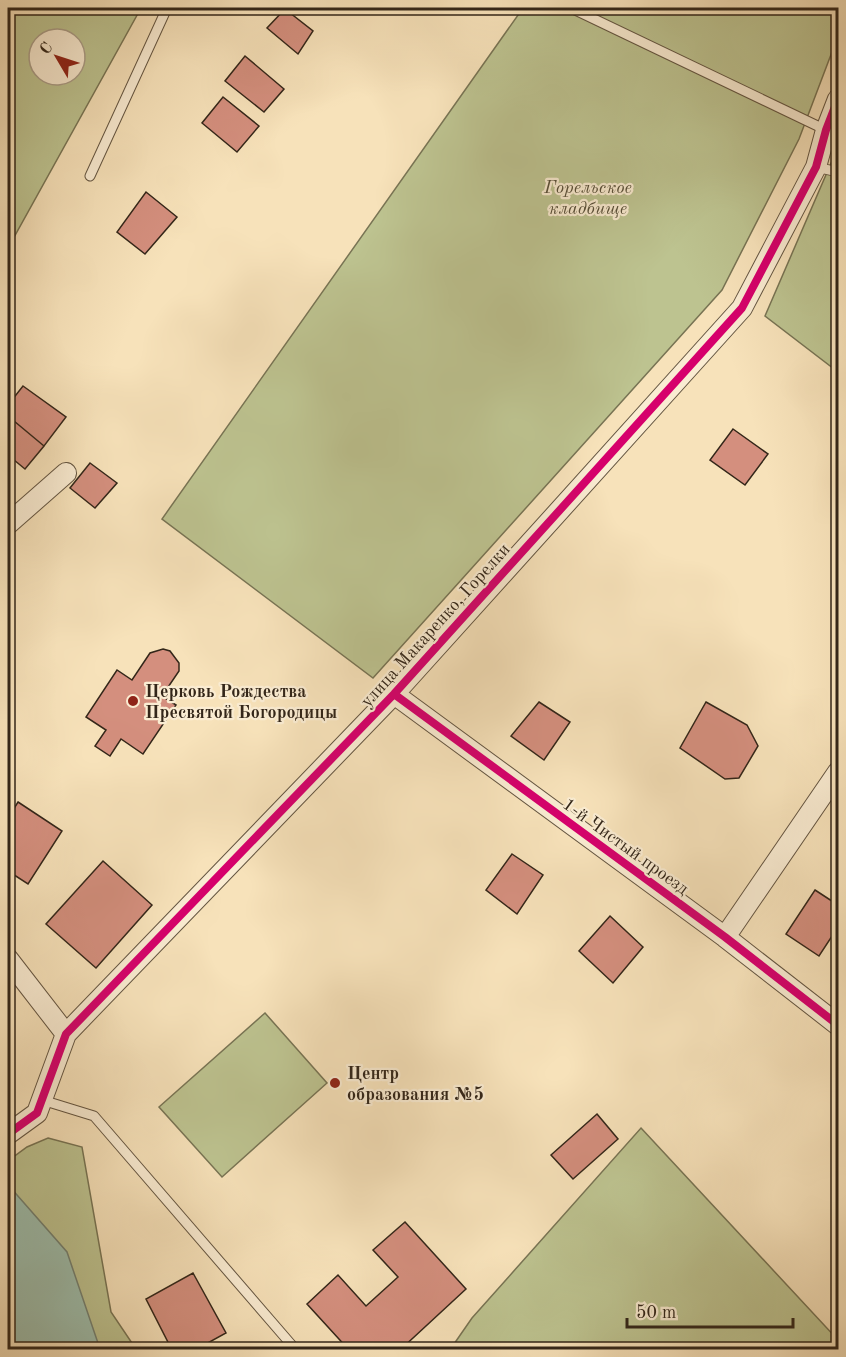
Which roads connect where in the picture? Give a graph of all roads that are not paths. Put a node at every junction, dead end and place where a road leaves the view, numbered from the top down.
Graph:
1 (167, 8) edge
2 (571, 8) edge
3 (838, 99) edge
4 (826, 130) junction
5 (816, 167) junction
6 (838, 172) edge
7 (90, 176) dead end
8 (66, 473) dead end
9 (8, 524) edge
10 (394, 694) junction
11 (838, 772) edge
12 (725, 937) junction
13 (8, 959) edge
14 (838, 1024) edge
15 (66, 1034) junction
16 (42, 1100) junction
17 (8, 1134) edge
18 (296, 1350) edge

1 - 7 lane
2 - 4 lane
3 - 4 street, улица Макаренко, Горелки
4 - 5 street, улица Макаренко, Горелки
5 - 6 lane
5 - 10 street, улица Макаренко, Горелки
8 - 9 street
10 - 12 street, 1-й Чистый проезд
10 - 15 street, улица Макаренко, Горелки
11 - 12 street
12 - 14 street, 1-й Чистый проезд
13 - 15 street
15 - 16 street, улица Макаренко, Горелки
16 - 17 street, улица Макаренко, Горелки
16 - 18 lane

